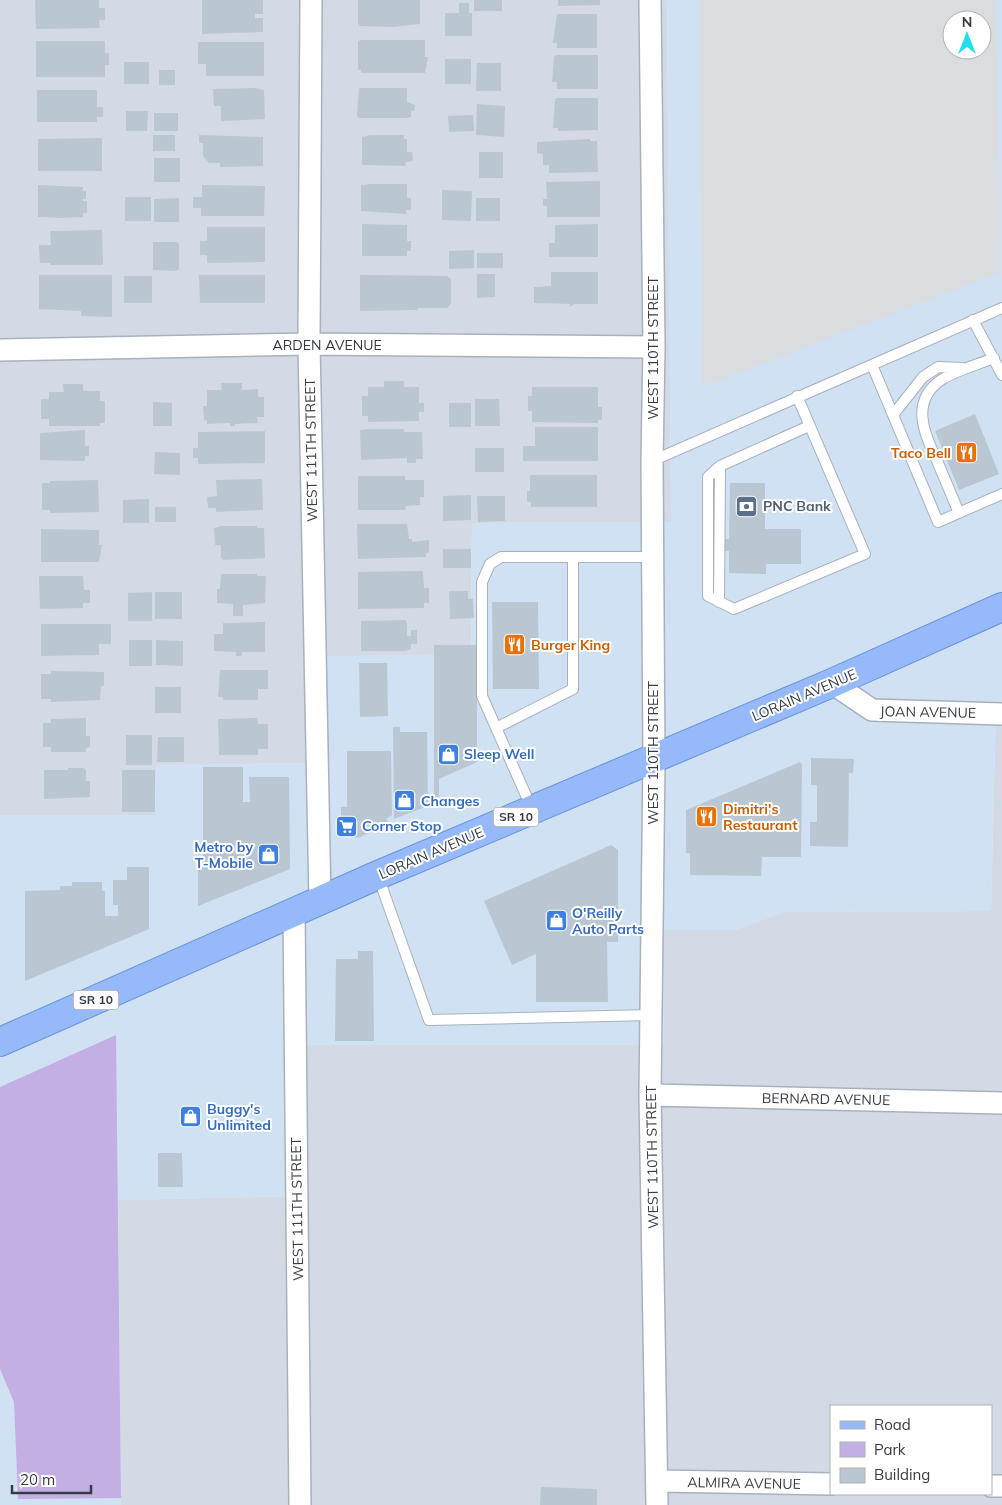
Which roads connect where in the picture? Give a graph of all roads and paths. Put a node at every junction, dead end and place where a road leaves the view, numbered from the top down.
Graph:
1 (311, 0) edge
2 (650, 0) edge
3 (1002, 308) edge
4 (973, 320) junction
5 (310, 344) junction
6 (654, 347) junction
7 (0, 350) edge
8 (994, 358) junction
9 (872, 365) junction
10 (967, 369) junction
11 (1002, 374) edge
12 (797, 396) junction
13 (893, 415) junction
14 (809, 426) junction
15 (652, 461) junction
16 (1002, 494) edge
17 (959, 513) junction
18 (652, 557) junction
19 (573, 558) junction
20 (1002, 607) edge
21 (832, 683) junction
22 (1002, 714) edge
23 (496, 728) junction
24 (654, 759) junction
25 (532, 810) junction
26 (378, 875) junction
27 (320, 901) junction
28 (294, 912) junction
29 (651, 1015) junction
30 (0, 1042) edge
31 (650, 1095) junction
32 (1002, 1103) edge
33 (657, 1481) junction
34 (830, 1484) edge
35 (300, 1505) edge
36 (657, 1505) edge

1 - 5 street, WEST 111TH STREET
2 - 6 street, WEST 110TH STREET
3 - 4 lane
4 - 8 lane
4 - 9 lane
5 - 6 street, ARDEN AVENUE
5 - 7 street, ARDEN AVENUE
5 - 27 street, WEST 111TH STREET
6 - 15 street, WEST 110TH STREET
8 - 10 lane
8 - 11 lane
9 - 12 lane
9 - 13 lane
10 - 13 lane
10 - 17 lane
12 - 14 lane
12 - 15 lane
13 - 17 lane
14 - 14 lane
15 - 18 street, WEST 110TH STREET
16 - 17 lane
18 - 19 lane
18 - 24 street, WEST 110TH STREET
19 - 23 lane
19 - 23 lane
20 - 21 main road, LORAIN AVENUE / SR 10
21 - 22 street, JOAN AVENUE
21 - 24 main road, LORAIN AVENUE / SR 10
23 - 25 lane
24 - 25 main road, LORAIN AVENUE / SR 10
24 - 29 street, WEST 110TH STREET
25 - 26 main road, LORAIN AVENUE / SR 10
26 - 27 main road, LORAIN AVENUE / SR 10
26 - 29 lane
27 - 28 main road, LORAIN AVENUE / SR 10
28 - 30 main road, LORAIN AVENUE / SR 10
28 - 35 street, WEST 111TH STREET
29 - 31 street, WEST 110TH STREET
31 - 32 street, BERNARD AVENUE
31 - 33 street, WEST 110TH STREET
33 - 34 street, ALMIRA AVENUE
33 - 36 street, WEST 110TH STREET

